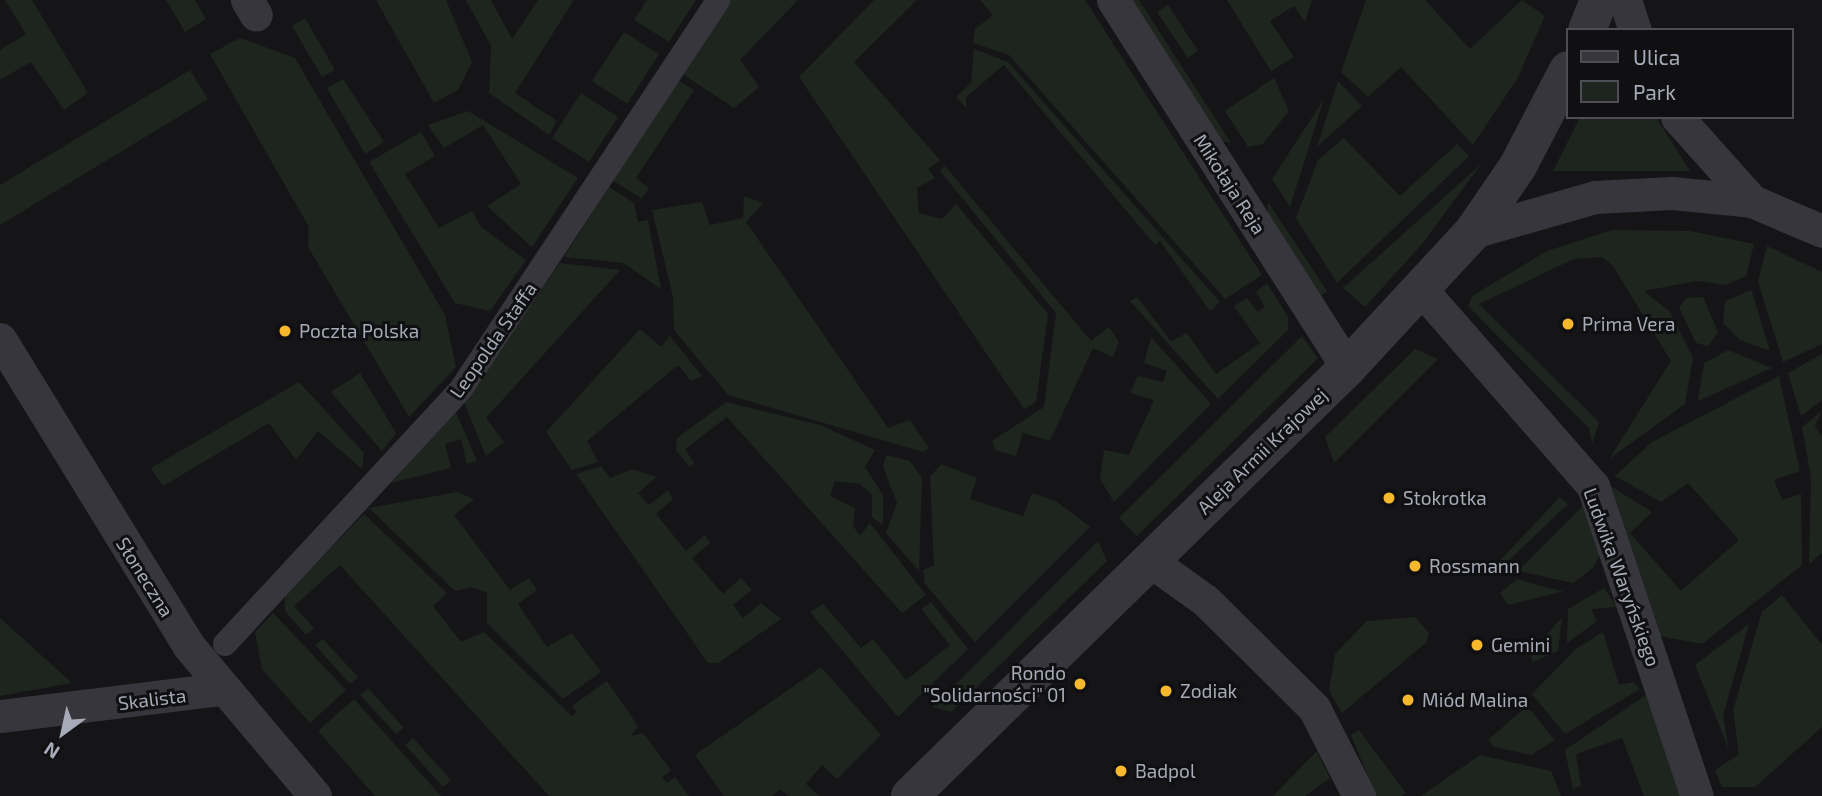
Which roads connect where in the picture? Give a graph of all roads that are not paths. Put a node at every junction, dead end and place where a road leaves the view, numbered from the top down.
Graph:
1 (718, 0) edge
2 (1112, 0) edge
3 (1599, 0) edge
4 (1625, 0) edge
5 (1588, 28) edge
6 (1634, 28) edge
7 (1566, 74) edge
8 (1679, 119) edge
9 (1752, 201) junction
10 (1822, 231) edge
11 (1472, 232) junction
12 (1421, 289) junction
13 (0, 339) edge
14 (1347, 368) junction
15 (1149, 560) junction
16 (225, 645) dead end
17 (220, 689) junction
18 (0, 716) edge
19 (315, 796) edge
20 (910, 796) edge
21 (1359, 796) edge
22 (1697, 796) edge

1 - 16 street, Leopolda Staffa
2 - 14 street, Mikołaja Reja
3 - 5 street
4 - 6 street
7 - 11 street, Aleja Armii Krajowej
8 - 9 street
9 - 10 street
9 - 11 street
11 - 12 street, Aleja Armii Krajowej
12 - 14 street, Aleja Armii Krajowej
12 - 22 street, Ludwika Waryńskiego
13 - 17 street, Słoneczna
14 - 15 street, Aleja Armii Krajowej
15 - 20 street, Aleja Armii Krajowej
15 - 21 street
17 - 18 street, Skalista
17 - 19 street, Słoneczna

